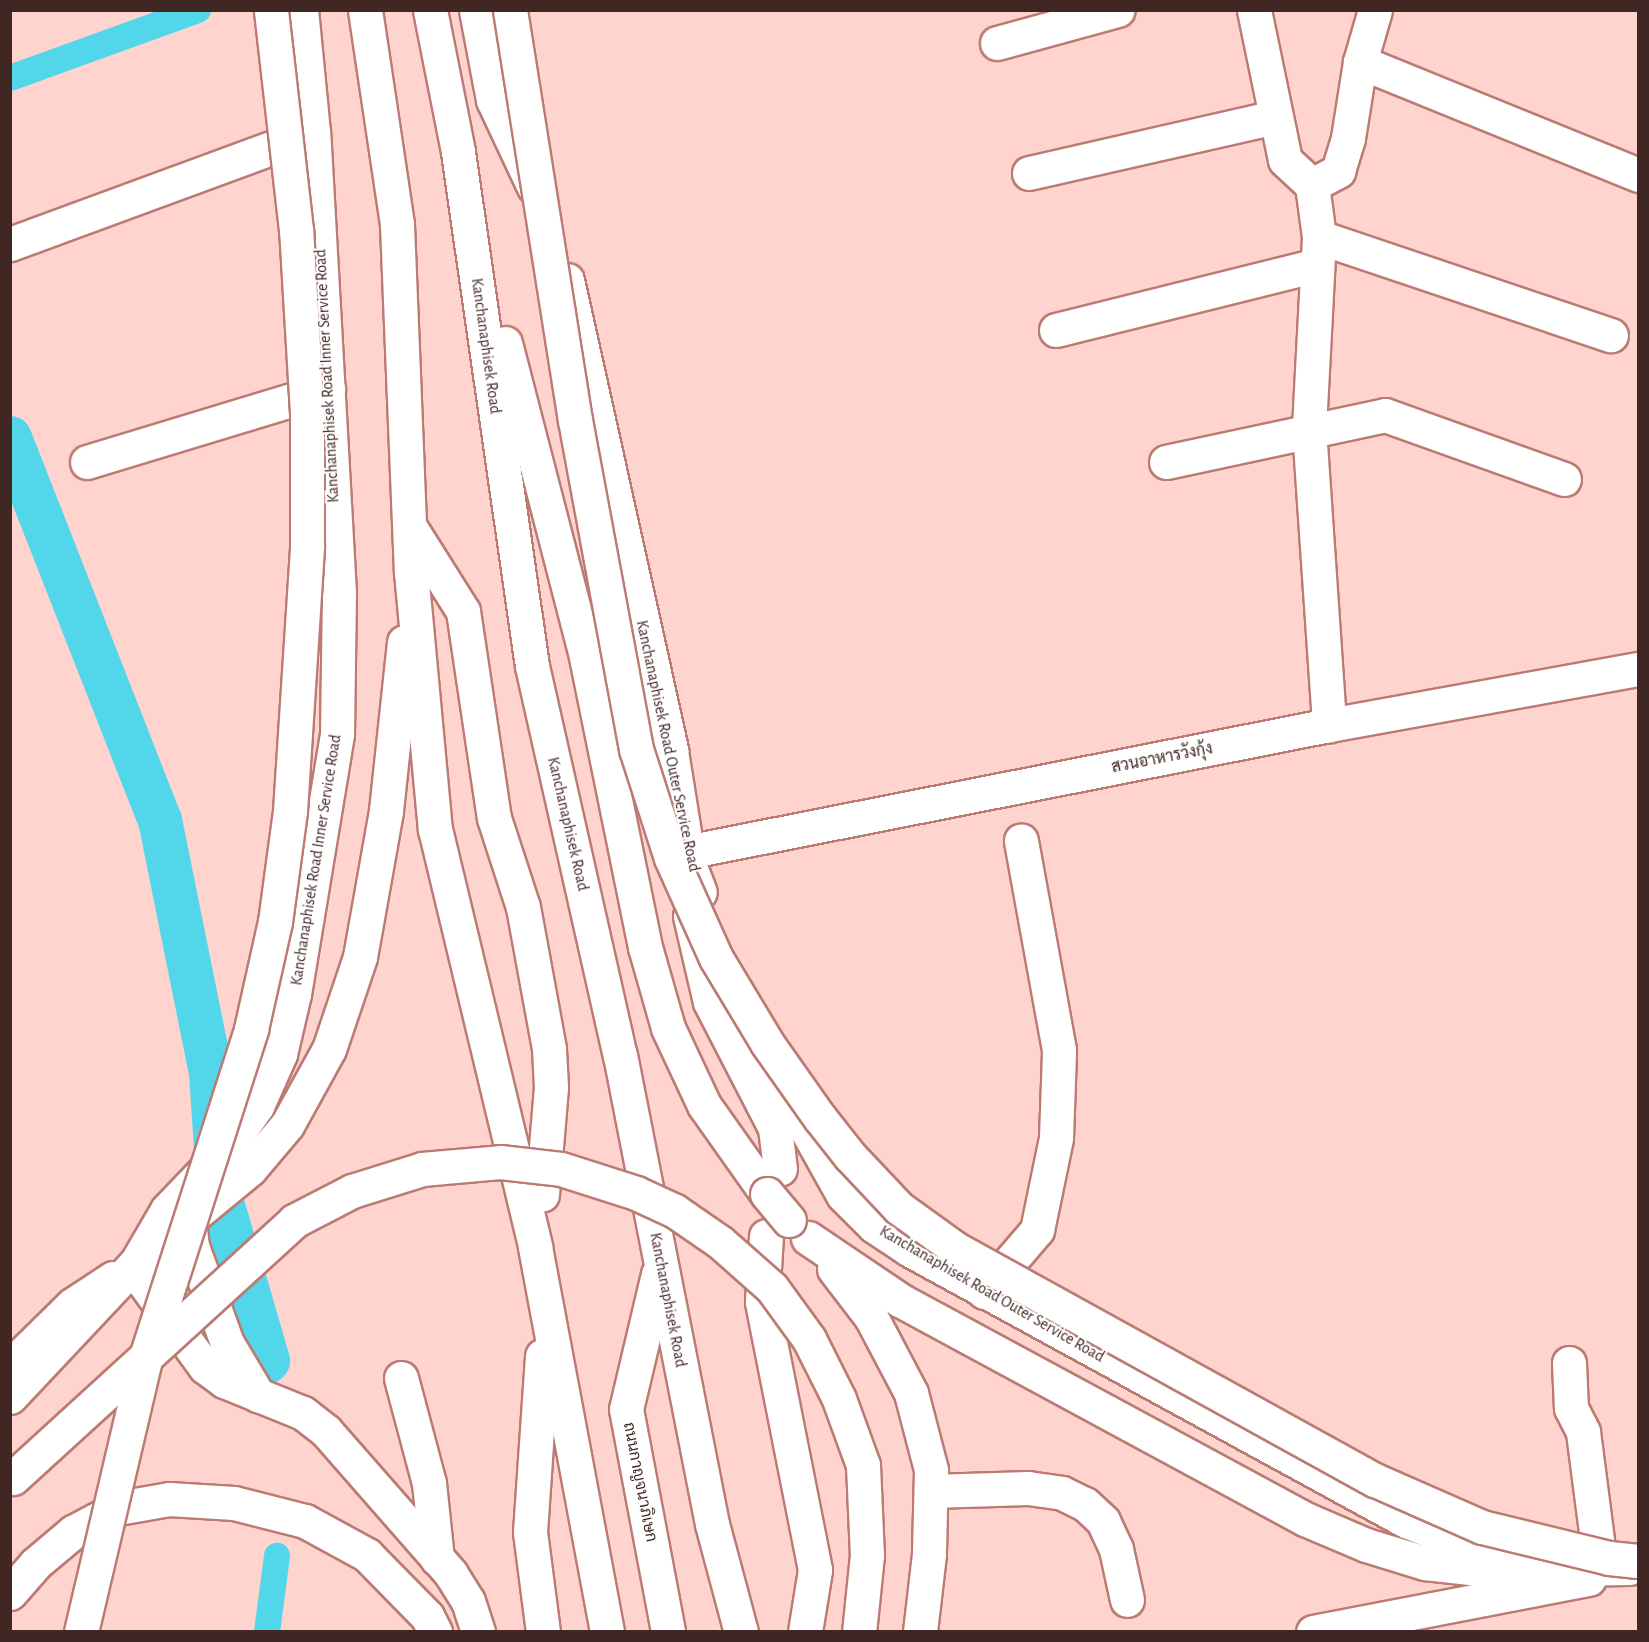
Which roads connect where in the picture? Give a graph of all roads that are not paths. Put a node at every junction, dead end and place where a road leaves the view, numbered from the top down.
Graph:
1 (270, 10) edge
2 (301, 10) edge
3 (365, 10) edge
4 (430, 10) edge
5 (476, 10) edge
6 (510, 10) edge
7 (1118, 10) edge
8 (1254, 10) edge
9 (1375, 10) edge
10 (997, 43) dead end
11 (1360, 62) junction
12 (1276, 117) junction
13 (313, 132) junction
14 (458, 152) junction
15 (1029, 173) dead end
16 (1638, 175) edge
17 (1312, 185) junction
18 (10, 244) edge
19 (1318, 251) junction
20 (1056, 330) dead end
21 (1611, 335) dead end
22 (328, 389) junction
23 (1309, 429) junction
24 (87, 462) dead end
25 (1166, 462) dead end
26 (1564, 479) dead end
27 (409, 526) junction
28 (411, 572) junction
29 (1638, 669) edge
30 (1329, 725) junction
31 (1021, 840) dead end
32 (687, 858) junction
33 (774, 1182) junction
34 (185, 1213) junction
35 (787, 1231) junction
36 (536, 1247) junction
37 (136, 1263) junction
38 (661, 1264) junction
39 (984, 1292) junction
40 (545, 1310) junction
41 (1569, 1363) dead end
42 (10, 1366) edge
43 (401, 1378) dead end
44 (258, 1395) junction
45 (10, 1397) edge
46 (12, 1479) edge
47 (931, 1491) junction
48 (1599, 1556) junction
49 (1638, 1556) edge
50 (437, 1558) junction
51 (1638, 1561) edge
52 (1638, 1569) edge
53 (10, 1593) edge
54 (1127, 1600) dead end
55 (81, 1632) edge
56 (435, 1632) edge
57 (478, 1632) edge
58 (543, 1632) edge
59 (608, 1632) edge
60 (668, 1632) edge
61 (741, 1632) edge
62 (805, 1632) edge
63 (859, 1632) edge
64 (921, 1632) edge
65 (1313, 1632) edge

1 - 55 main road, bridge
2 - 13 main road, Kanchanaphisek Road Inner Service Road
3 - 27 main road
4 - 14 main road, Kanchanaphisek Road
5 - 32 main road, Kanchanaphisek Road Outer Service Road
6 - 51 main road, bridge
7 - 10 main road
8 - 12 main road
9 - 11 main road
11 - 16 main road
11 - 17 main road
12 - 15 main road
12 - 17 main road
13 - 18 main road
13 - 22 main road, Kanchanaphisek Road Inner Service Road
14 - 33 main road
14 - 38 main road, Kanchanaphisek Road
17 - 19 main road
19 - 20 main road
19 - 21 main road
19 - 23 main road
22 - 24 main road
22 - 34 main road, Kanchanaphisek Road Inner Service Road, bridge
23 - 25 main road
23 - 26 main road
23 - 30 main road
27 - 28 main road
27 - 36 main road
28 - 34 main road
28 - 36 main road
29 - 30 main road, สวนอาหารวังกุ้ง
30 - 32 main road, สวนอาหารวังกุ้ง
31 - 39 main road
32 - 33 main road
32 - 39 main road, Kanchanaphisek Road Outer Service Road
33 - 35 main road, bridge
34 - 37 main road
34 - 44 main road
35 - 47 main road
35 - 52 main road
35 - 62 main road
36 - 40 main road
37 - 42 main road
37 - 44 main road
37 - 45 main road
38 - 60 main road, ถนนกาญจนาภิเษก
38 - 61 main road, Kanchanaphisek Road
39 - 48 main road, Kanchanaphisek Road Outer Service Road
40 - 58 main road
40 - 59 main road
41 - 48 main road
43 - 50 main road
44 - 50 main road
46 - 63 main road, bridge
47 - 54 main road
47 - 64 main road
48 - 49 main road, Kanchanaphisek Road Outer Service Road
50 - 57 main road
52 - 65 main road
53 - 56 main road

